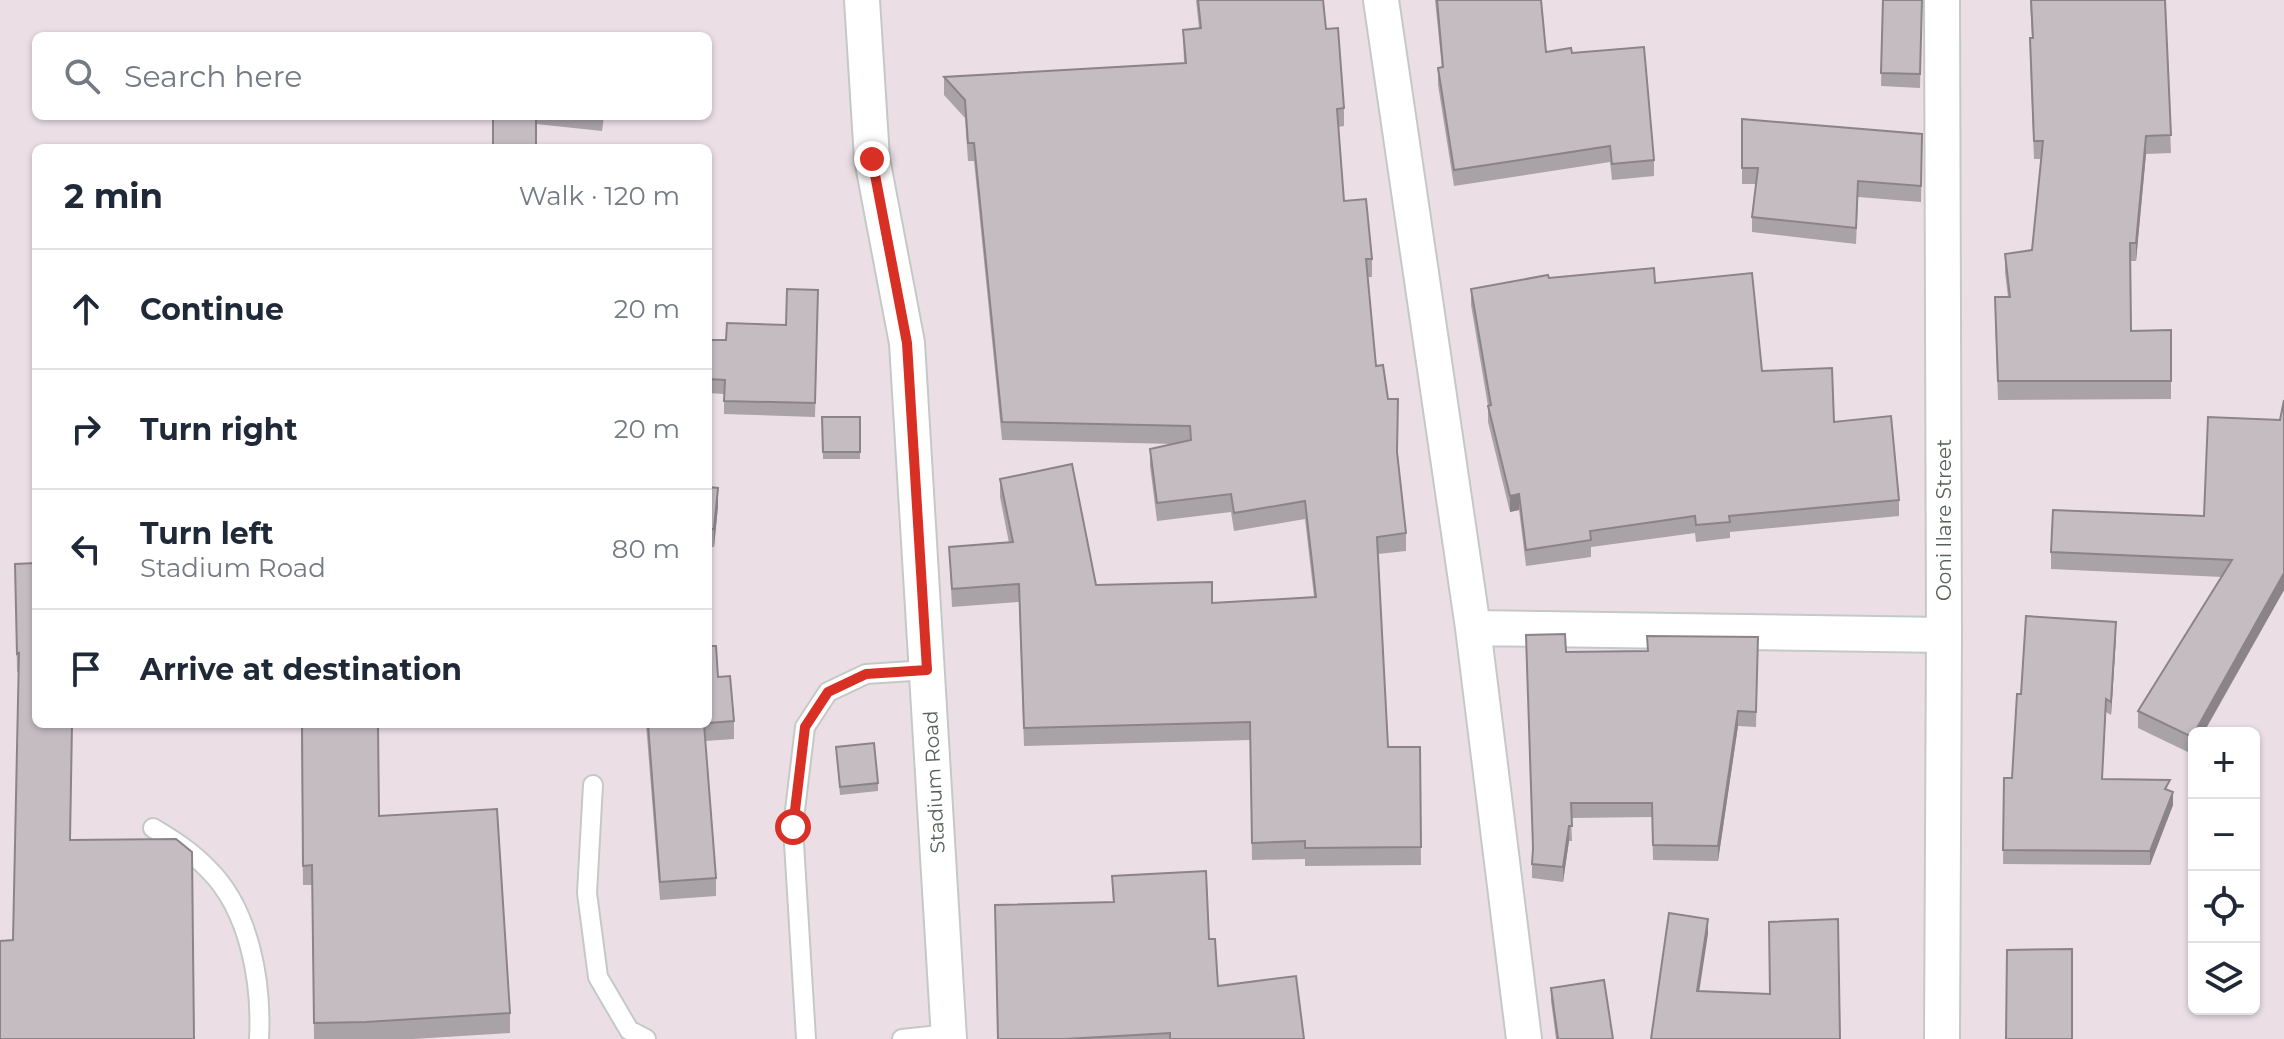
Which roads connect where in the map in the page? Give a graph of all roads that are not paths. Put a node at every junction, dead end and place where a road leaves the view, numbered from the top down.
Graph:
1 (862, 0) edge
2 (1381, 0) edge
3 (1942, 0) edge
4 (1473, 628) junction
5 (1944, 635) junction
6 (927, 670) junction
7 (593, 785) dead end
8 (153, 828) dead end
9 (949, 1036) edge
10 (259, 1039) edge
11 (646, 1039) edge
12 (806, 1039) edge
13 (902, 1039) edge
14 (1524, 1039) edge
15 (1942, 1039) edge

1 - 6 street, Stadium Road
2 - 4 street
3 - 5 street, Ooni Ilare Street
4 - 5 street
4 - 14 street
5 - 15 street, Ooni Ilare Street
6 - 9 street, Stadium Road
6 - 12 lane
7 - 11 lane
8 - 10 lane
9 - 13 lane

